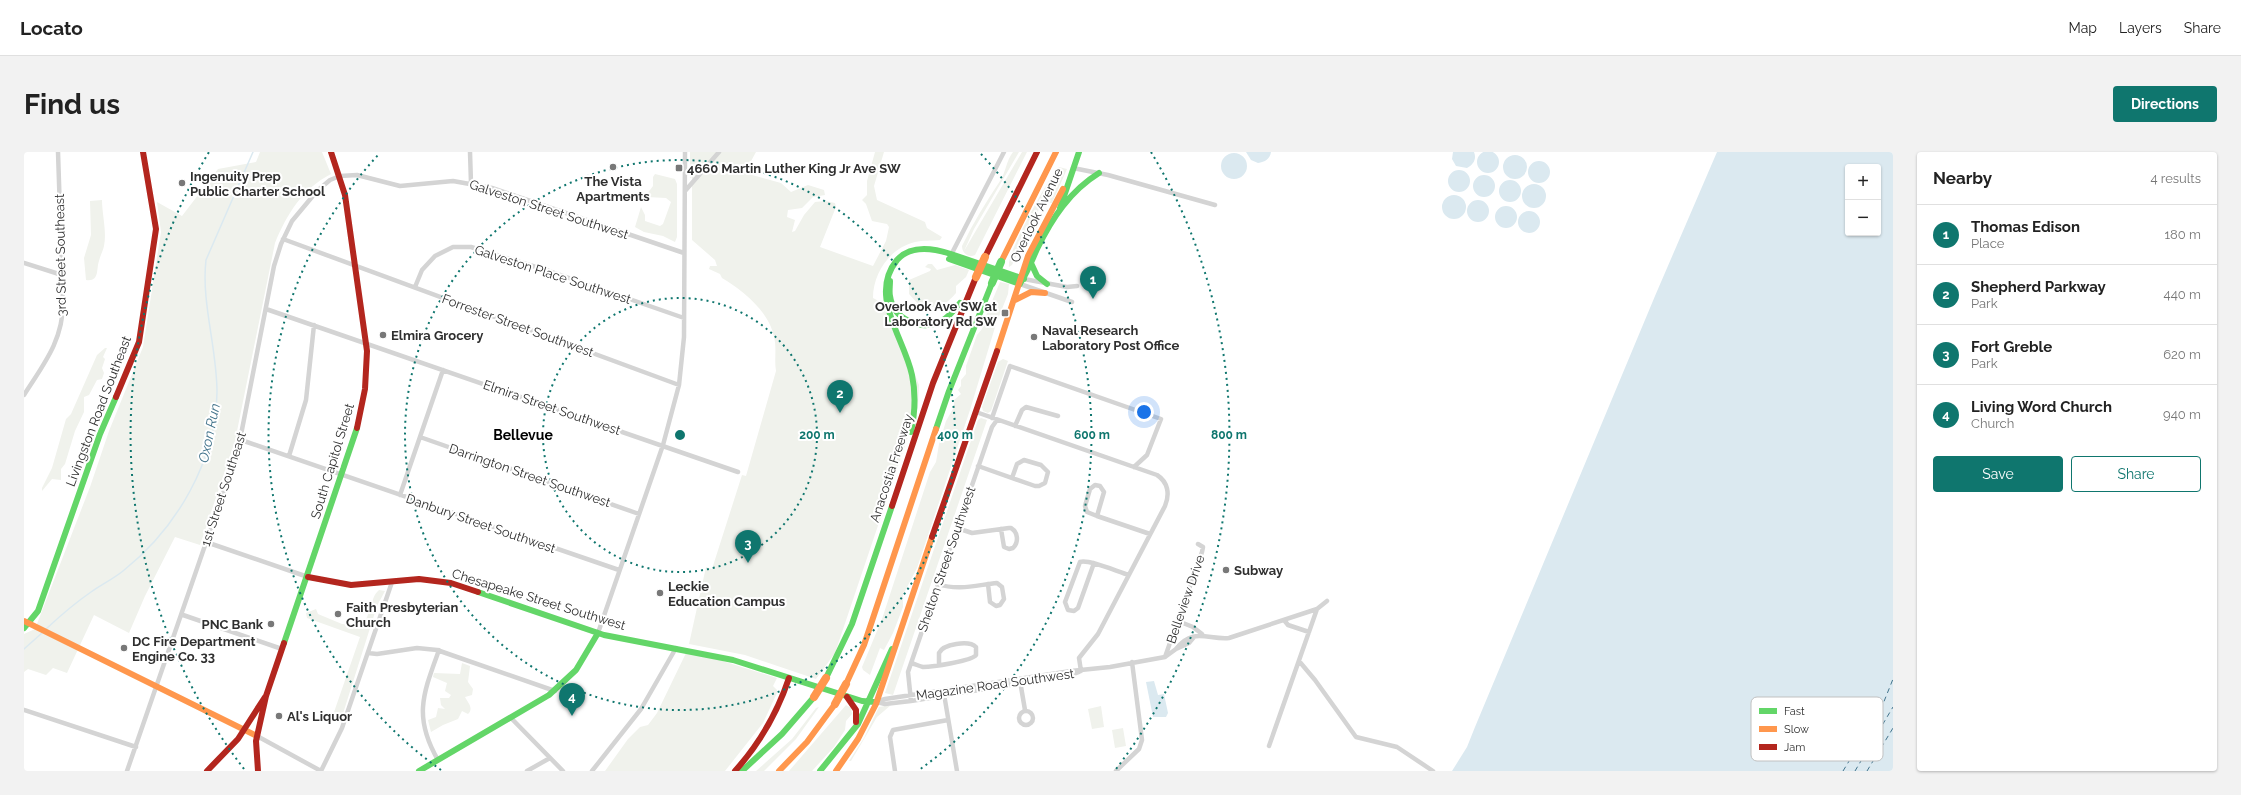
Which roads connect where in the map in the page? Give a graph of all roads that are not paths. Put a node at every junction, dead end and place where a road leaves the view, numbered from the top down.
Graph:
1 (58, 152) edge
2 (143, 152) edge
3 (331, 152) edge
4 (470, 152) edge
5 (685, 152) edge
6 (719, 152) edge
7 (1004, 152) edge
8 (1037, 152) edge
9 (1056, 152) edge
10 (1079, 152) edge
11 (1073, 168) junction
12 (1099, 174) junction
13 (340, 176) junction
14 (471, 183) junction
15 (685, 191) junction
16 (1215, 205) dead end
17 (1060, 208) junction
18 (283, 238) junction
19 (684, 253) junction
20 (950, 257) junction
21 (24, 263) edge
22 (1031, 263) junction
23 (356, 266) junction
24 (62, 275) junction
25 (974, 277) junction
26 (1021, 280) junction
27 (1047, 284) junction
28 (1077, 286) dead end
29 (415, 287) junction
30 (1045, 293) junction
31 (1015, 300) junction
32 (1072, 302) dead end
33 (266, 309) junction
34 (684, 318) junction
35 (314, 326) junction
36 (366, 343) junction
37 (444, 370) junction
38 (680, 385) junction
39 (24, 395) edge
40 (976, 412) junction
41 (1058, 416) dead end
42 (992, 418) junction
43 (997, 420) junction
44 (1015, 426) junction
45 (420, 437) junction
46 (241, 440) junction
47 (662, 445) junction
48 (289, 456) junction
49 (978, 466) junction
50 (1134, 467) junction
51 (738, 472) dead end
52 (342, 475) junction
53 (1012, 478) junction
54 (400, 495) junction
55 (639, 514) junction
56 (1097, 516) junction
57 (884, 527) junction
58 (957, 528) junction
59 (1001, 529) junction
60 (1150, 534) junction
61 (206, 542) junction
62 (1198, 544) dead end
63 (1094, 564) junction
64 (619, 570) junction
65 (308, 576) junction
66 (1129, 576) junction
67 (392, 582) junction
68 (938, 584) junction
69 (988, 584) junction
70 (1327, 601) dead end
71 (1317, 609) junction
72 (183, 615) junction
73 (1284, 620) junction
74 (1178, 621) junction
75 (29, 624) edge
76 (1309, 632) junction
77 (598, 633) junction
78 (1202, 634) junction
79 (676, 648) junction
80 (282, 649) junction
81 (439, 650) junction
82 (368, 653) junction
83 (1165, 657) junction
84 (1299, 661) junction
85 (911, 662) junction
86 (1132, 662) junction
87 (939, 664) junction
88 (1081, 671) junction
89 (790, 678) junction
90 (1020, 681) junction
91 (157, 687) junction
92 (555, 691) junction
93 (944, 693) junction
94 (266, 696) junction
95 (846, 696) junction
96 (910, 698) junction
97 (872, 702) junction
98 (24, 710) edge
99 (1025, 710) dead end
100 (511, 718) junction
101 (948, 720) junction
102 (243, 730) junction
103 (853, 731) junction
104 (257, 736) junction
105 (1269, 746) dead end
106 (136, 747) junction
107 (550, 758) junction
108 (438, 760) junction
109 (127, 771) edge
110 (207, 771) edge
111 (258, 771) edge
112 (321, 771) edge
113 (419, 771) edge
114 (527, 771) edge
115 (563, 771) edge
116 (592, 771) edge
117 (735, 771) edge
118 (741, 771) edge
119 (779, 771) edge
120 (820, 771) edge
121 (836, 771) edge
122 (895, 771) edge
123 (957, 771) edge
124 (1116, 771) edge
125 (1433, 771) edge

1 - 24 street, 3rd Street Southeast
2 - 75 main road, Livingston Road Southeast
3 - 13 main road, South Capitol Street
4 - 14 street
5 - 15 street
6 - 15 street
7 - 20 street
8 - 25 main road, Anacostia Freeway, bridge
9 - 119 main road, bridge
10 - 11 main road
11 - 12 street
11 - 17 main road
11 - 26 main road, Overlook Avenue
12 - 16 street
12 - 17 main road
13 - 14 street, Galveston Street Southwest
13 - 18 street, 1st Street Southeast
13 - 23 main road, South Capitol Street
14 - 19 street, Galveston Street Southwest
15 - 19 street
17 - 22 main road, Overlook Avenue
18 - 23 street, Forrester Street Southwest
18 - 33 street, 1st Street Southeast
19 - 34 street
20 - 25 main road
20 - 26 main road
20 - 57 main road
21 - 24 street
22 - 26 main road, Overlook Avenue
22 - 27 main road
23 - 29 street, Forrester Street Southwest
23 - 36 main road, South Capitol Street
24 - 39 street, 3rd Street Southeast
25 - 57 main road, Anacostia Freeway
26 - 27 street
26 - 30 street
26 - 31 main road
27 - 28 street
29 - 34 street, Galveston Place Southwest
29 - 38 street, Forrester Street Southwest
30 - 31 main road
30 - 32 street
31 - 40 main road
33 - 35 street, Elmira Street Southwest
33 - 46 street, 1st Street Southeast
34 - 38 street
35 - 36 street, Elmira Street Southwest
35 - 48 street
36 - 37 street, Elmira Street Southwest
36 - 52 main road, South Capitol Street
37 - 45 street
37 - 47 street, Elmira Street Southwest
38 - 47 street
40 - 42 street
40 - 97 main road
41 - 44 street
42 - 43 street
42 - 50 street
43 - 44 street
43 - 49 street, Shelton Street Southwest
44 - 50 street
45 - 54 street
45 - 55 street, Darrington Street Southwest
46 - 48 street, Danbury Street Southwest
46 - 61 street, 1st Street Southeast
47 - 51 street, Elmira Street Southwest
47 - 55 street
48 - 52 street, Danbury Street Southwest
49 - 53 street
49 - 58 street, Shelton Street Southwest
50 - 60 street
52 - 54 street, Danbury Street Southwest
52 - 65 main road, South Capitol Street
53 - 53 street
54 - 64 street, Danbury Street Southwest
55 - 64 street
56 - 56 street
56 - 60 street
57 - 118 main road, Anacostia Freeway, bridge
58 - 59 street
58 - 68 street, Shelton Street Southwest
59 - 59 street
60 - 66 street
61 - 65 street
61 - 72 street, 1st Street Southeast
62 - 74 street, Belleview Drive
63 - 63 street
63 - 66 street
64 - 77 street
65 - 67 main road, Chesapeake Street Southwest
65 - 80 main road, South Capitol Street
66 - 88 street
67 - 77 main road, Chesapeake Street Southwest
67 - 82 street
68 - 69 street
68 - 85 street, Shelton Street Southwest
69 - 69 street
70 - 71 street
71 - 73 street
71 - 76 street
72 - 80 street
72 - 91 street, 1st Street Southeast
73 - 76 street
73 - 78 street
74 - 78 street
74 - 83 street, Belleview Drive
75 - 91 main road
76 - 84 street
77 - 79 main road, Chesapeake Street Southwest
77 - 92 main road
78 - 83 street
79 - 89 main road, Chesapeake Street Southwest
79 - 116 street
80 - 94 main road, South Capitol Street
81 - 82 street
81 - 92 street
81 - 108 street
82 - 112 street
83 - 86 street, Magazine Road Southwest
84 - 105 street
84 - 125 street
85 - 87 street
85 - 96 street, Shelton Street Southwest
86 - 88 street, Magazine Road Southwest
86 - 124 street
87 - 87 street
88 - 90 street, Magazine Road Southwest
89 - 95 main road, Chesapeake Street Southwest
89 - 117 main road
90 - 93 street, Magazine Road Southwest
90 - 99 street
91 - 102 main road
91 - 106 street, 1st Street Southeast
92 - 100 main road
93 - 96 street, Magazine Road Southwest
93 - 101 street
94 - 102 main road
94 - 104 main road, South Capitol Street
95 - 97 main road, Chesapeake Street Southwest
95 - 103 main road
96 - 97 street, Magazine Road Southwest
97 - 103 main road
97 - 121 main road
98 - 106 street
100 - 107 street
100 - 108 main road
101 - 122 street
101 - 123 street
102 - 104 main road
102 - 110 main road
103 - 120 main road
104 - 111 main road, South Capitol Street
104 - 112 street
106 - 109 street, 1st Street Southeast
107 - 114 street
107 - 115 street
108 - 113 main road

